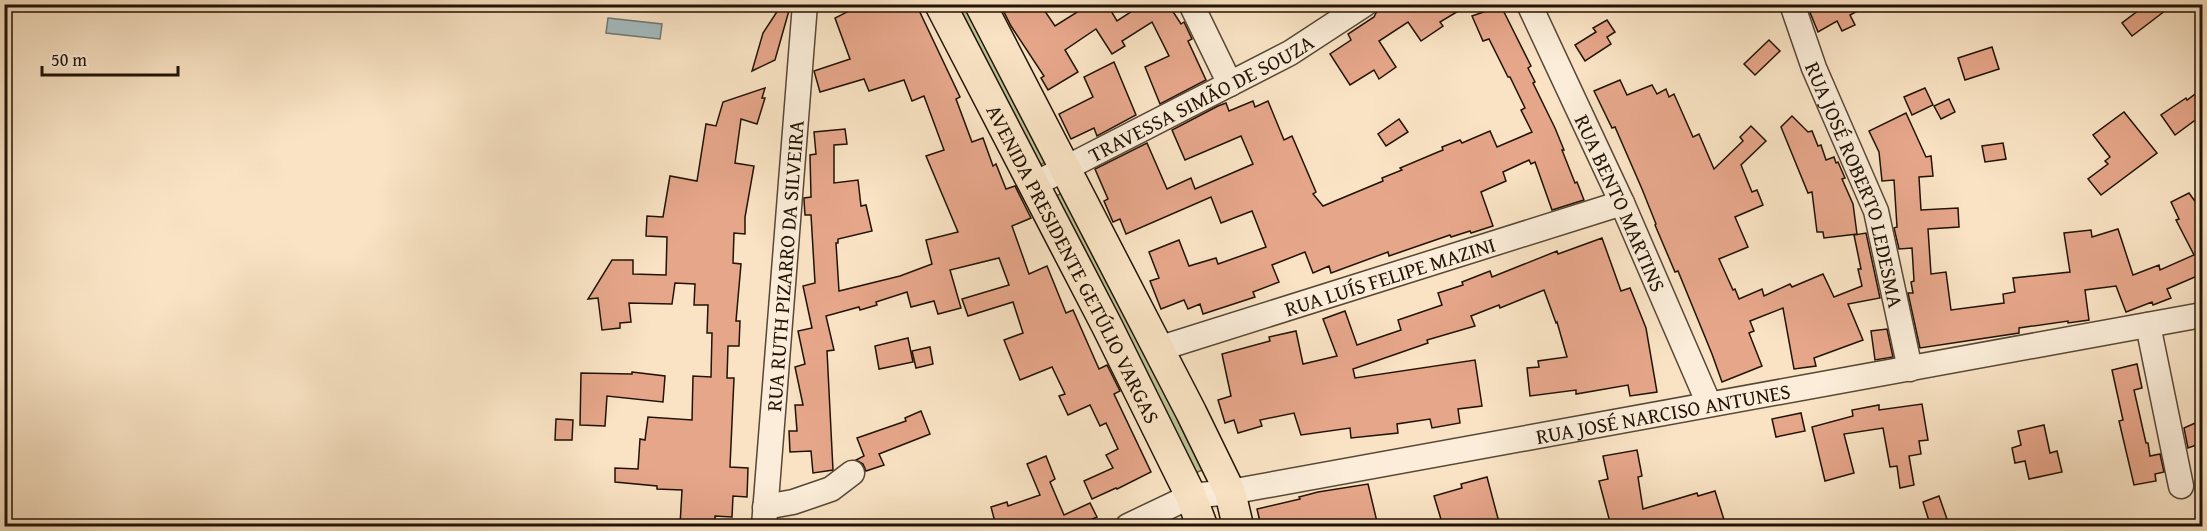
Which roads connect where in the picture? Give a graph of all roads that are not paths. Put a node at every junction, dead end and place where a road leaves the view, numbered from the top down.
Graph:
1 (805, 4) edge
2 (940, 4) edge
3 (981, 4) edge
4 (1191, 4) edge
5 (1365, 4) edge
6 (1529, 4) edge
7 (1792, 4) edge
8 (1230, 84) junction
9 (1066, 169) junction
10 (1033, 185) junction
11 (1622, 203) junction
12 (2202, 315) edge
13 (2148, 325) junction
14 (1158, 349) junction
15 (1910, 369) junction
16 (1709, 404) junction
17 (852, 473) dead end
18 (2181, 486) dead end
19 (1230, 492) junction
20 (1191, 496) junction
21 (764, 517) edge
22 (1128, 526) edge
23 (1202, 526) edge
24 (1238, 526) edge

1 - 21 street, RUA RUTH PIZARRO DA SILVEIRA
2 - 10 main road, AVENIDA PRESIDENTE GETÚLIO VARGAS
3 - 9 main road, AVENIDA PRESIDENTE GETÚLIO VARGAS
4 - 8 street
5 - 8 street, TRAVESSA SIMÃO DE SOUZA
6 - 11 street, RUA BENTO MARTINS
7 - 15 street, RUA JOSÉ ROBERTO LEDESMA
8 - 9 street, TRAVESSA SIMÃO DE SOUZA
9 - 10 street, TRAVESSA SIMÃO DE SOUZA
9 - 14 main road, AVENIDA PRESIDENTE GETÚLIO VARGAS
10 - 20 main road, AVENIDA PRESIDENTE GETÚLIO VARGAS
11 - 14 street, RUA LUÍS FELIPE MAZINI
11 - 16 street, RUA BENTO MARTINS
12 - 13 street, RUA JOSÉ NARCISO ANTUNES
13 - 15 street, RUA JOSÉ NARCISO ANTUNES
13 - 18 street
14 - 19 main road, AVENIDA PRESIDENTE GETÚLIO VARGAS
15 - 16 street, RUA JOSÉ NARCISO ANTUNES
16 - 19 street, RUA JOSÉ NARCISO ANTUNES
17 - 21 street
19 - 20 street, RUA JOSÉ NARCISO ANTUNES
19 - 24 main road, AVENIDA PRESIDENTE GETÚLIO VARGAS
20 - 22 street, RUA JOSÉ NARCISO ANTUNES
20 - 23 main road, AVENIDA PRESIDENTE GETÚLIO VARGAS

